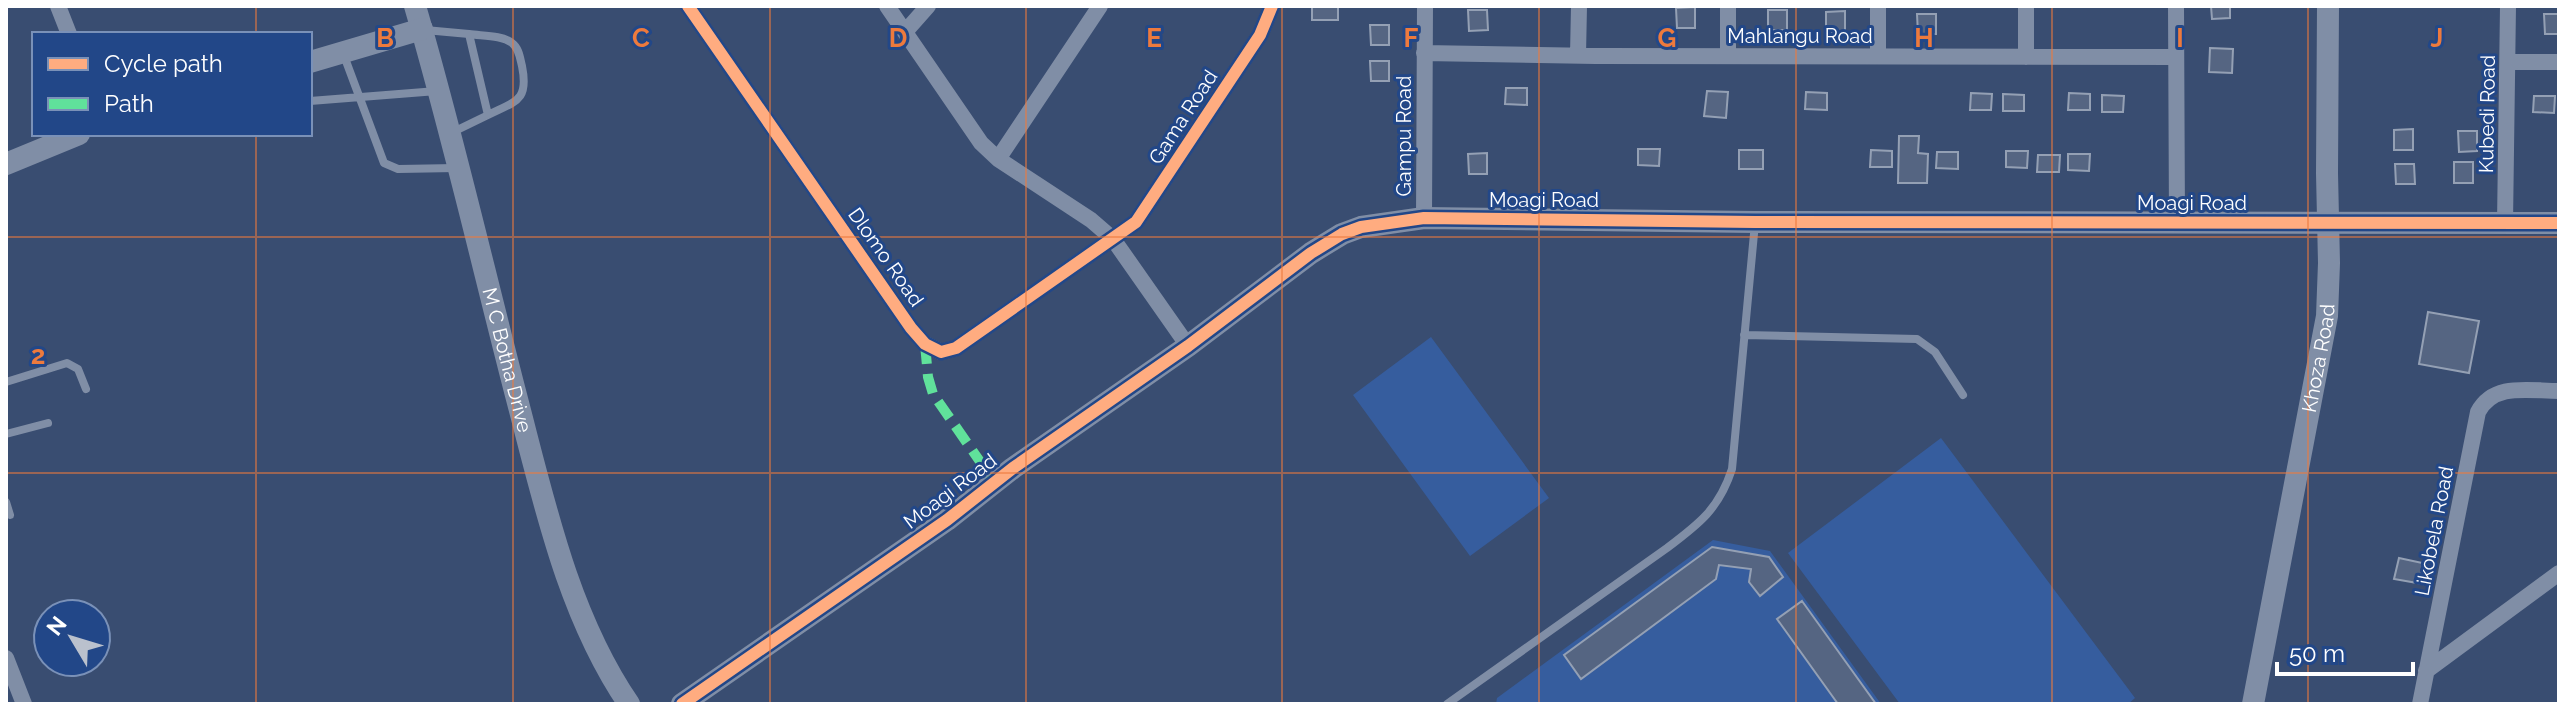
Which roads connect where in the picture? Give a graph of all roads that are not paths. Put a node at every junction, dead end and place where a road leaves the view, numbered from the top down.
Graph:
1 (58, 6) edge
2 (415, 6) edge
3 (688, 6) edge
4 (887, 6) edge
5 (928, 6) edge
6 (1100, 6) edge
7 (1272, 6) edge
8 (1425, 6) edge
9 (1579, 6) edge
10 (1728, 6) edge
11 (1878, 6) edge
12 (2026, 6) edge
13 (2176, 6) edge
14 (2328, 6) edge
15 (2508, 6) edge
16 (422, 29) junction
17 (68, 32) edge
18 (905, 32) junction
19 (469, 34) junction
20 (343, 53) junction
21 (1424, 53) junction
22 (1578, 55) junction
23 (1728, 56) junction
24 (1878, 56) junction
25 (2026, 57) junction
26 (2176, 57) junction
27 (312, 61) edge
28 (2508, 62) junction
29 (2559, 62) edge
30 (438, 91) junction
31 (359, 97) junction
32 (312, 101) edge
33 (488, 115) junction
34 (449, 134) junction
35 (74, 136) edge
36 (998, 159) junction
37 (6, 164) edge
38 (458, 168) junction
39 (1424, 218) junction
40 (1755, 222) junction
41 (2327, 223) junction
42 (2505, 223) junction
43 (2559, 223) edge
44 (2177, 224) junction
45 (1113, 239) junction
46 (1744, 335) junction
47 (1188, 346) junction
48 (6, 382) edge
49 (86, 389) dead end
50 (2559, 391) edge
51 (1963, 395) dead end
52 (48, 423) dead end
53 (6, 434) edge
54 (6, 502) edge
55 (10, 515) dead end
56 (2559, 573) edge
57 (6, 658) edge
58 (2426, 671) junction
59 (24, 704) edge
60 (629, 704) edge
61 (682, 704) edge
62 (1447, 704) edge
63 (2253, 704) edge
64 (2420, 704) edge

1 - 17 street
2 - 16 street, M C Botha Drive
3 - 45 street, Dlomo Road
4 - 18 street
5 - 18 street
6 - 36 street
7 - 45 street, Gama Road
8 - 21 street, Gampu Road
9 - 22 street
10 - 23 street
11 - 24 street
12 - 25 street
13 - 26 street
14 - 41 street, Khoza Road
15 - 28 street, Kubedi Road
16 - 19 lane
16 - 20 street
16 - 30 street, M C Botha Drive
18 - 36 street
19 - 33 lane
19 - 33 lane
20 - 27 street
20 - 31 lane
21 - 22 street, Mahlangu Road
21 - 39 street, Gampu Road
22 - 23 street, Mahlangu Road
23 - 24 street, Mahlangu Road
24 - 25 street, Mahlangu Road
25 - 26 street, Mahlangu Road
26 - 44 street
28 - 29 street
28 - 42 street, Kubedi Road
30 - 31 lane
30 - 34 street, M C Botha Drive
31 - 32 lane
31 - 38 lane
33 - 34 lane
34 - 38 street, M C Botha Drive
35 - 37 street
36 - 45 street
38 - 60 street, M C Botha Drive
39 - 40 street, Moagi Road
39 - 47 street, Moagi Road
40 - 44 street, Moagi Road
40 - 46 lane
41 - 42 street, Moagi Road
41 - 44 street, Moagi Road
41 - 63 street, Khoza Road
42 - 43 street, Moagi Road
45 - 47 street
46 - 51 lane
46 - 62 lane
47 - 61 street, Moagi Road
48 - 49 lane
50 - 58 street, Likobela Road
52 - 53 lane
54 - 55 lane
56 - 58 street
57 - 59 street
58 - 64 street, Likobela Road

